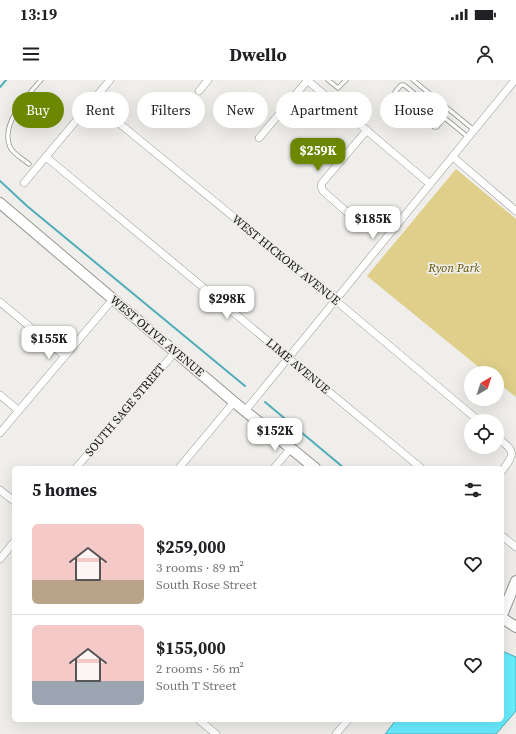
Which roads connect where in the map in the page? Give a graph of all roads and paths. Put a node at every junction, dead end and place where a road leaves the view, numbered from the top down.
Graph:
1 (41, 80) edge
2 (110, 80) edge
3 (208, 80) edge
4 (328, 80) edge
5 (346, 80) edge
6 (413, 80) edge
7 (515, 80) edge
8 (309, 81) edge
9 (199, 91) dead end
10 (100, 92) edge
11 (444, 118) joint
12 (448, 121) edge
13 (72, 125) edge
14 (125, 128) edge
15 (367, 130) junction
16 (474, 131) junction
17 (259, 138) dead end
18 (468, 138) junction
19 (46, 157) junction
20 (453, 157) junction
21 (29, 164) dead end
22 (24, 183) dead end
23 (430, 184) junction
24 (0, 204) edge
25 (516, 211) edge
26 (348, 213) dead end
27 (113, 299) junction
28 (336, 300) junction
29 (0, 302) edge
30 (175, 352) junction
31 (65, 356) junction
32 (289, 358) junction
33 (0, 395) edge
34 (234, 402) junction
35 (18, 410) junction
36 (245, 411) junction
37 (471, 414) edge
38 (0, 433) edge
39 (504, 442) edge
40 (291, 448) junction
41 (78, 466) edge
42 (181, 466) edge
43 (276, 466) edge
44 (313, 466) edge
45 (419, 466) edge
46 (504, 469) edge
47 (0, 490) edge
48 (12, 499) edge
49 (504, 538) edge
50 (12, 544) edge
51 (516, 547) edge
52 (0, 559) edge
53 (516, 581) edge
54 (504, 611) edge
55 (504, 618) edge
56 (516, 627) edge
57 (201, 722) edge
58 (346, 722) edge
59 (216, 734) edge
60 (336, 734) edge

1 - 21 lane
2 - 10 street
3 - 9 street
4 - 5 lane
6 - 16 lane
7 - 16 street
8 - 15 street
8 - 17 street
11 - 11 lane
12 - 18 lane
13 - 19 street
14 - 28 street, WEST HICKORY AVENUE
15 - 23 street
15 - 26 street
16 - 18 street
18 - 20 street
19 - 22 street
19 - 32 street, LIME AVENUE
20 - 23 street
20 - 25 street
23 - 28 street
24 - 27 street, WEST OLIVE AVENUE
27 - 30 street, WEST OLIVE AVENUE
27 - 31 street
28 - 32 street
28 - 37 street, WEST HICKORY AVENUE
29 - 31 street
30 - 34 street, WEST OLIVE AVENUE
30 - 41 street, SOUTH SAGE STREET
31 - 35 street
32 - 36 street
32 - 45 street, LIME AVENUE
33 - 35 street
34 - 36 street, WEST OLIVE AVENUE
34 - 42 street
35 - 38 street
36 - 40 street, WEST OLIVE AVENUE
39 - 46 street
40 - 43 street
40 - 44 street, WEST OLIVE AVENUE
47 - 48 street
49 - 51 street
50 - 52 street
53 - 54 street
55 - 56 street
57 - 59 street
58 - 60 street

